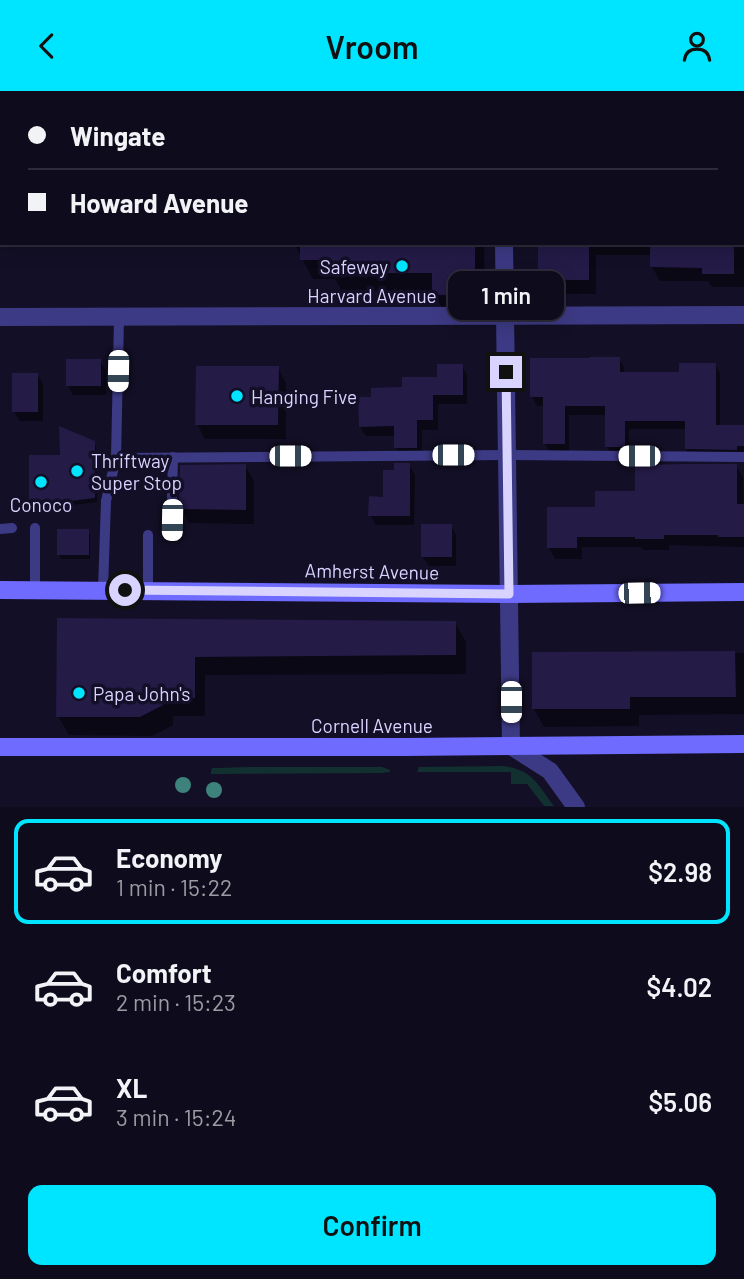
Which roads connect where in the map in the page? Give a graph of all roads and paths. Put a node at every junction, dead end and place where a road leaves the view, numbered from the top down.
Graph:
1 (504, 245) edge
2 (744, 315) edge
3 (505, 316) junction
4 (0, 317) edge
5 (119, 318) junction
6 (507, 455) junction
7 (173, 457) junction
8 (744, 457) edge
9 (116, 458) junction
10 (0, 529) edge
11 (12, 529) dead end
12 (35, 529) dead end
13 (148, 535) dead end
14 (172, 535) dead end
15 (0, 590) edge
16 (35, 590) junction
17 (103, 590) junction
18 (148, 591) junction
19 (744, 592) edge
20 (509, 594) junction
21 (744, 744) edge
22 (512, 746) junction
23 (0, 747) edge
24 (576, 807) edge

1 - 3 street
2 - 3 street, Harvard Avenue
3 - 5 street, Harvard Avenue
3 - 6 street
4 - 5 street, Harvard Avenue
5 - 9 lane
6 - 7 lane
6 - 8 lane
6 - 20 street
7 - 9 lane
7 - 14 lane
9 - 17 lane
10 - 11 lane
12 - 16 lane
13 - 18 lane
15 - 16 street, Amherst Avenue
16 - 17 street, Amherst Avenue
17 - 18 street, Amherst Avenue
18 - 20 street, Amherst Avenue
19 - 20 street, Amherst Avenue
20 - 22 street
21 - 22 street, Cornell Avenue
22 - 23 street, Cornell Avenue
22 - 24 street

